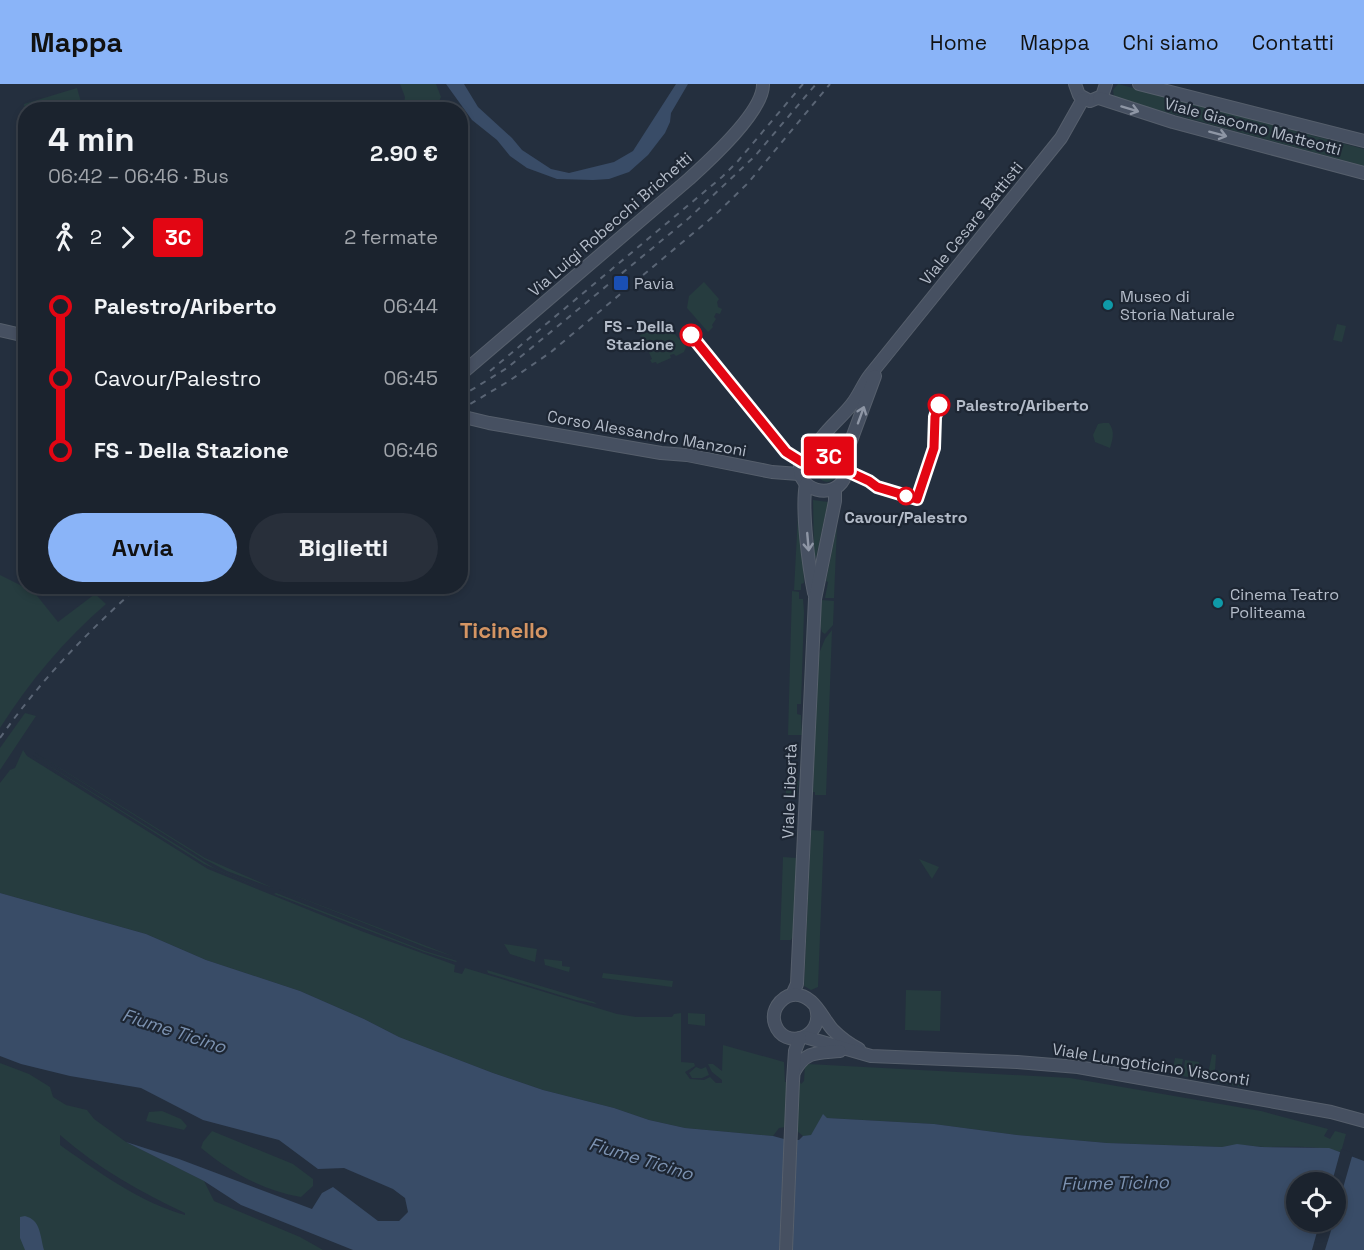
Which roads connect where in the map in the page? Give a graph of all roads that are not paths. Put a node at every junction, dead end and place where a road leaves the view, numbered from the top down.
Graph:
1 (763, 84) edge
2 (1106, 84) edge
3 (1139, 84) edge
4 (1075, 89) edge
5 (1099, 98) junction
6 (1364, 141) edge
7 (1364, 173) edge
8 (0, 330) edge
9 (18, 334) edge
10 (879, 365) junction
11 (468, 368) edge
12 (468, 418) edge
13 (468, 422) edge
14 (489, 423) junction
15 (812, 456) junction
16 (842, 465) junction
17 (803, 479) junction
18 (835, 489) junction
19 (815, 599) junction
20 (797, 992) junction
21 (816, 1008) junction
22 (798, 1038) junction
23 (845, 1050) junction
24 (871, 1056) junction
25 (793, 1077) junction
26 (1358, 1119) edge
27 (786, 1250) edge

1 - 11 main road, Via Luigi Robecchi Brichetti
2 - 5 main road
3 - 6 main road, Viale Giacomo Matteotti
4 - 5 main road
4 - 10 main road, Viale Cesare Battisti
5 -> 7 main road, Viale Giacomo Matteotti
8 - 9 main road
10 - 15 main road, Viale Cesare Battisti
16 -> 10 main road, Viale Cesare Battisti
12 - 14 main road, Corso Alessandro Manzoni
13 - 14 main road, Corso Alessandro Manzoni
14 - 17 main road, Corso Alessandro Manzoni
15 - 16 main road
15 - 17 main road
16 - 18 main road
17 - 18 main road
17 -> 19 main road, Viale Libertà
18 - 19 main road, Viale Libertà
19 - 20 main road, Viale Libertà
20 - 21 main road
20 - 22 main road
21 - 22 main road
21 - 24 main road, Viale Lungoticino Visconti
22 - 23 main road, Viale Lungoticino Visconti
22 - 25 main road
23 - 24 main road, Viale Lungoticino Visconti
23 - 25 main road
24 - 26 main road, Viale Lungoticino Visconti
25 - 27 main road

